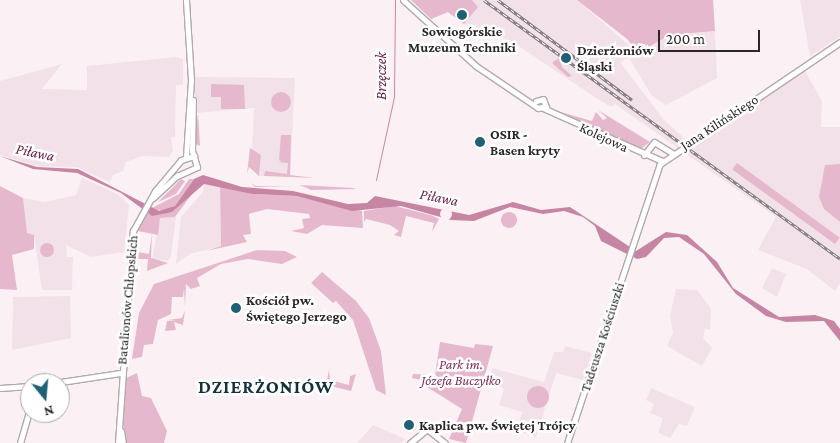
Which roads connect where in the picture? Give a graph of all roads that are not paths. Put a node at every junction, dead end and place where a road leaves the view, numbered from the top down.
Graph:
1 (186, 0) edge
2 (403, 0) edge
3 (840, 42) edge
4 (191, 85) junction
5 (535, 102) junction
6 (545, 108) junction
7 (672, 152) junction
8 (644, 155) junction
9 (194, 156) junction
10 (186, 157) junction
11 (662, 161) junction
12 (179, 164) junction
13 (186, 172) junction
14 (150, 200) junction
15 (638, 232) joint
16 (120, 373) junction
17 (70, 381) edge
18 (20, 387) edge
19 (0, 388) edge
20 (26, 423) edge
21 (121, 430) junction
22 (20, 443) edge
23 (118, 443) edge
24 (122, 443) edge
25 (410, 443) edge
26 (445, 443) edge
27 (567, 443) edge

1 - 4 street
2 - 5 street
3 - 7 street, Jana Kilińskiego
4 - 9 street
4 - 10 street
5 - 6 street
5 - 6 street
6 - 8 street, Kolejowa
7 - 8 street
7 - 11 street, Jana Kilińskiego
8 - 11 street, Kolejowa
9 - 10 street
9 - 13 street
10 - 12 street, Batalionów Chłopskich
11 - 15 street, Jana Kilińskiego
12 - 13 street
12 - 14 street, Batalionów Chłopskich
13 - 14 street, Batalionów Chłopskich
14 - 16 street, Batalionów Chłopskich
15 - 27 street, Tadeusza Kościuszki
16 - 17 street
16 - 21 street, Batalionów Chłopskich
18 - 19 street
20 - 22 street
21 - 23 street
21 - 24 street
25 - 26 street

